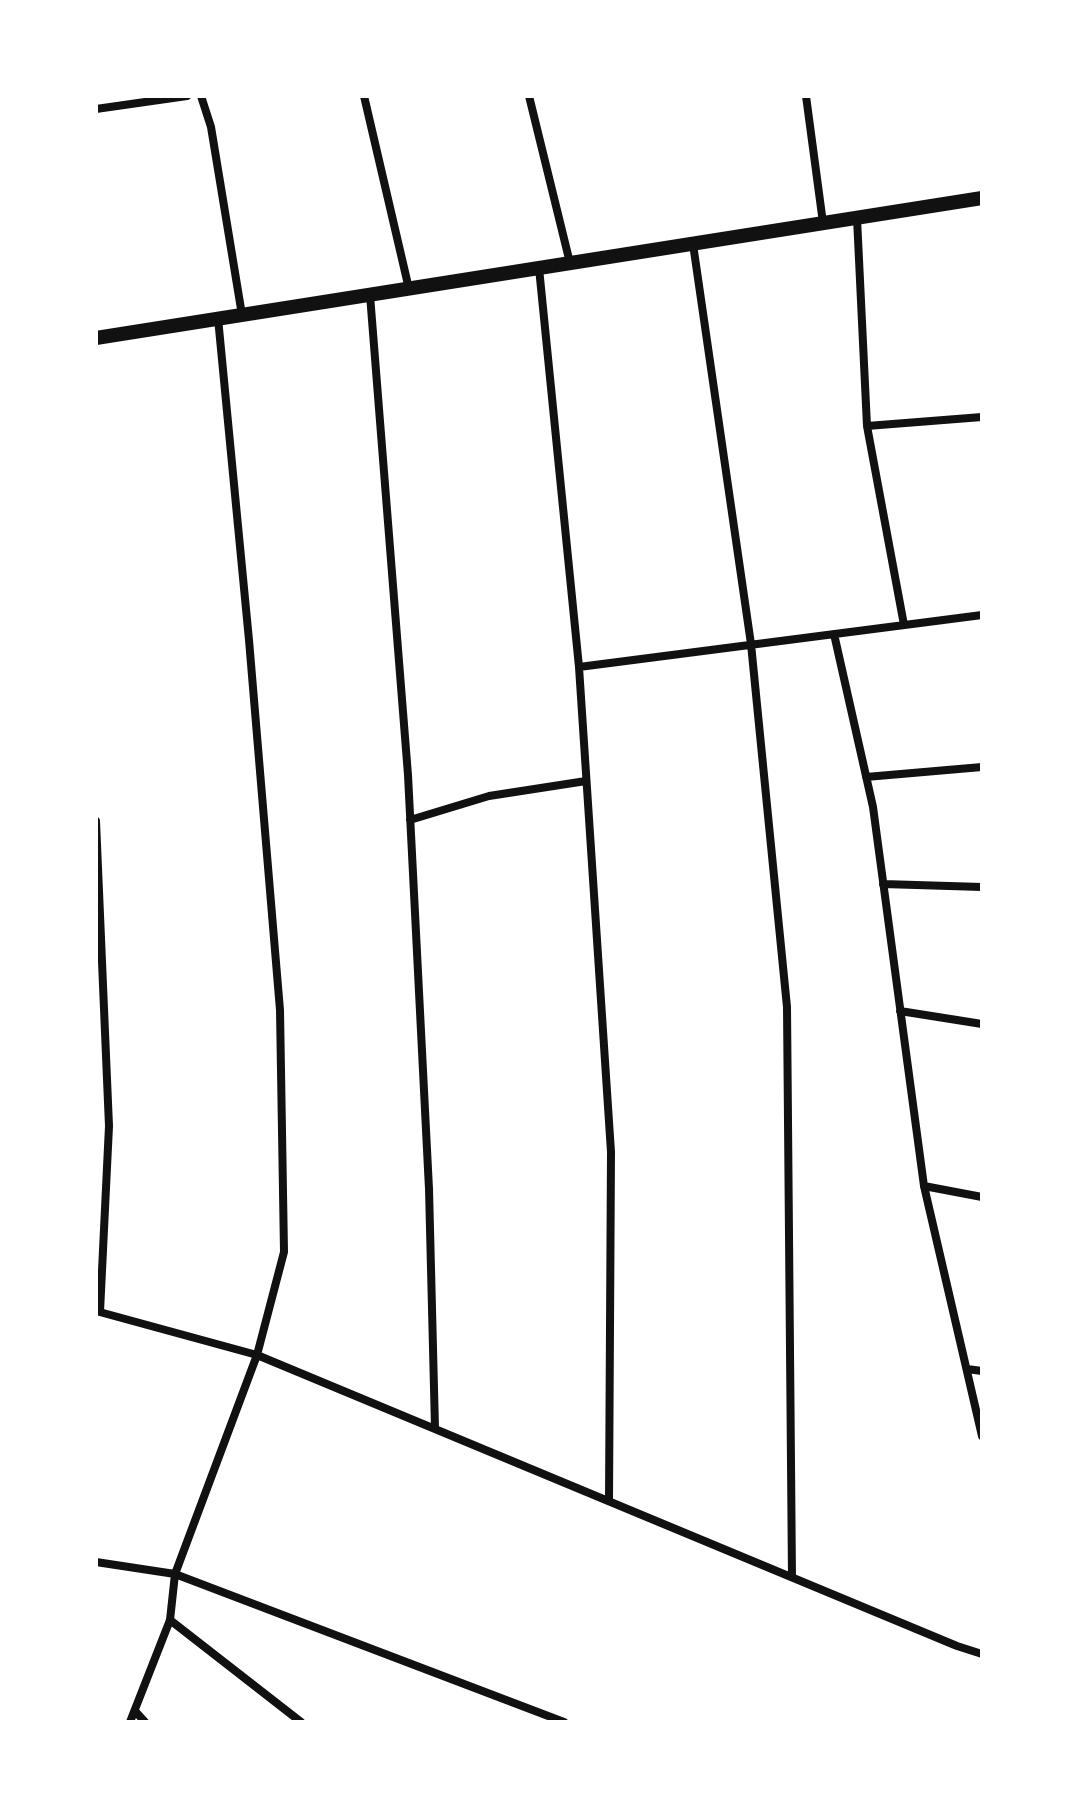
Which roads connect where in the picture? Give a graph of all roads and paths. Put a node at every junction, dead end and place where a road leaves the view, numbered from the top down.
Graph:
1 (187, 96) edge
2 (201, 96) edge
3 (364, 96) edge
4 (529, 96) edge
5 (806, 96) edge
6 (96, 109) edge
7 (982, 198) edge
8 (857, 218) junction
9 (823, 223) junction
10 (693, 244) junction
11 (570, 263) junction
12 (539, 268) junction
13 (409, 289) junction
14 (370, 295) junction
15 (242, 315) junction
16 (218, 318) junction
17 (96, 338) edge
18 (982, 417) edge
19 (867, 426) junction
20 (982, 615) edge
21 (904, 625) junction
22 (834, 634) junction
23 (751, 644) junction
24 (579, 667) junction
25 (982, 767) edge
26 (866, 777) junction
27 (586, 781) junction
28 (410, 820) junction
29 (96, 821) edge
30 (97, 868) edge
31 (883, 884) junction
32 (982, 887) edge
33 (900, 1011) junction
34 (982, 1024) edge
35 (96, 1109) edge
36 (108, 1110) junction
37 (924, 1186) junction
38 (982, 1197) edge
39 (98, 1311) edge
40 (257, 1355) junction
41 (967, 1369) junction
42 (982, 1371) edge
43 (435, 1428) junction
44 (982, 1436) edge
45 (609, 1501) junction
46 (96, 1562) edge
47 (175, 1574) junction
48 (792, 1577) junction
49 (170, 1620) junction
50 (982, 1654) edge
51 (135, 1711) junction
52 (130, 1722) edge
53 (145, 1722) edge
54 (301, 1722) edge
55 (564, 1722) edge

1 - 6 street
2 - 15 street
3 - 13 street
4 - 11 street
5 - 9 street
7 - 8 street
8 - 9 street
8 - 19 street
9 - 10 street
10 - 11 street
10 - 23 street
11 - 12 street
12 - 13 street
12 - 24 street
13 - 14 street
14 - 15 street
14 - 28 street
15 - 16 street
16 - 17 street
16 - 40 street
18 - 19 street
19 - 21 street
20 - 21 street
21 - 22 street
22 - 23 street
22 - 26 street
23 - 24 street
23 - 48 street
24 - 27 street
25 - 26 street
26 - 31 street
27 - 28 street
27 - 45 street
28 - 43 street
29 - 30 street
30 - 36 street
31 - 32 street
31 - 33 street
33 - 34 street
33 - 37 street
35 - 36 street
36 - 39 street
37 - 38 street
37 - 41 street
39 - 40 street
40 - 43 street
40 - 47 street
41 - 42 street
41 - 44 street
43 - 45 street
45 - 48 street
46 - 47 street
47 - 49 street
47 - 55 street
48 - 50 street
49 - 51 street
49 - 54 street
51 - 52 street
51 - 53 street

